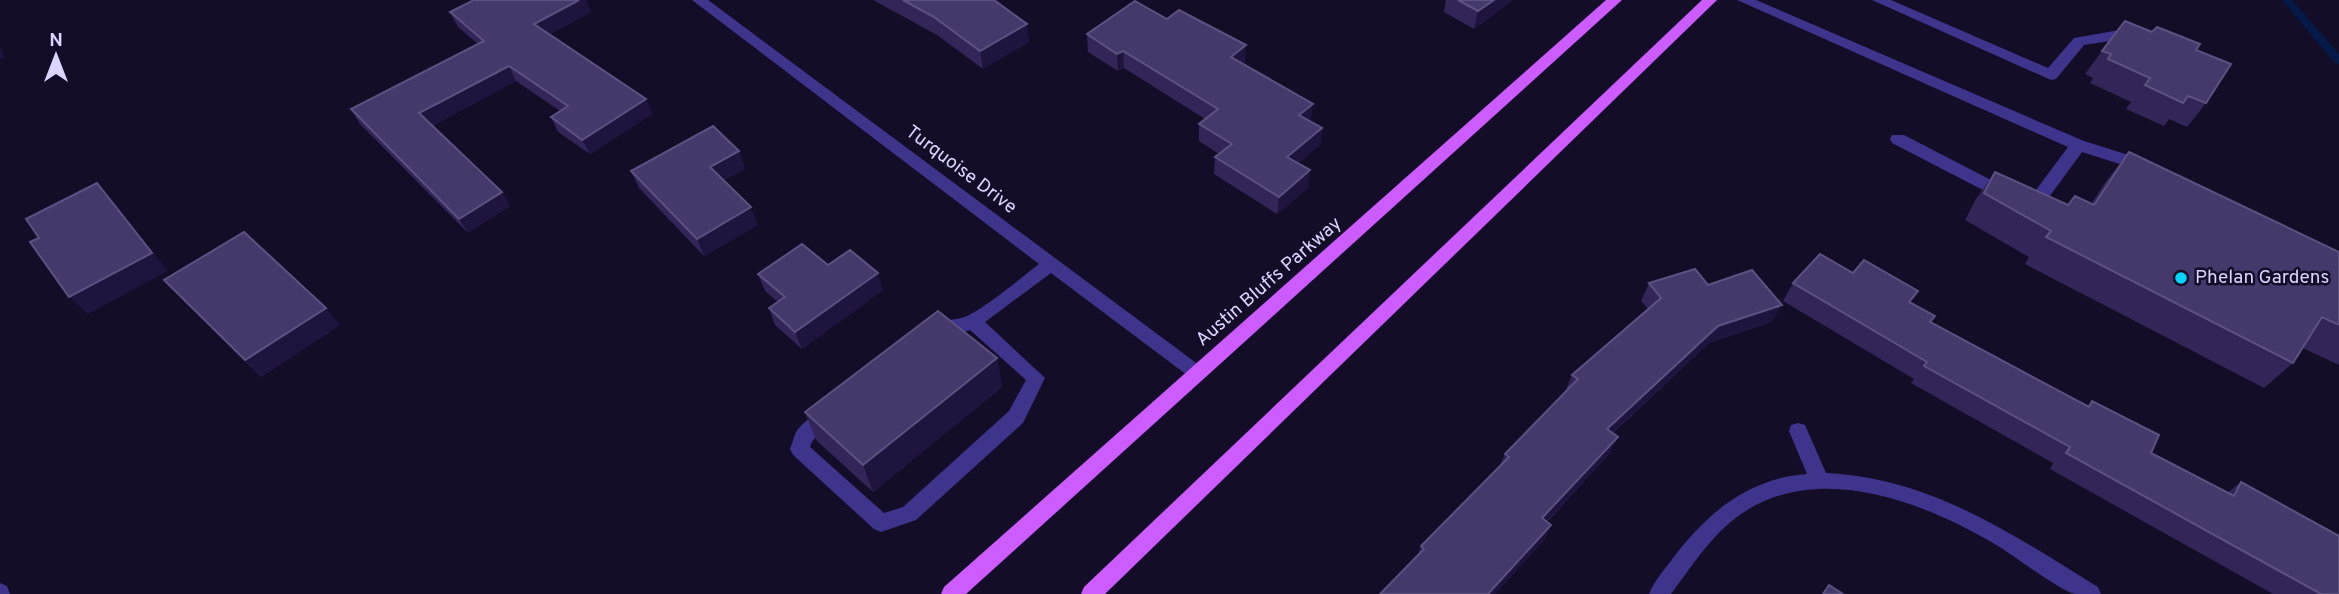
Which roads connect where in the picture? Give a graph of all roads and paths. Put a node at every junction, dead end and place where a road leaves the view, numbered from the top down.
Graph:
1 (699, 0) edge
2 (1615, 0) edge
3 (1710, 0) edge
4 (1744, 0) edge
5 (1879, 0) edge
6 (2157, 43) edge
7 (1898, 139) dead end
8 (2078, 145) junction
9 (2163, 173) edge
10 (1051, 264) junction
11 (973, 322) junction
12 (921, 345) edge
13 (1197, 373) junction
14 (847, 402) edge
15 (1798, 431) dead end
16 (1820, 481) junction
17 (951, 594) edge
18 (1091, 594) edge
19 (1659, 594) edge
20 (2091, 594) edge

1 - 10 street, Turquoise Drive
2 - 13 main road, Austin Bluffs Parkway
3 - 18 main road
4 - 8 street
5 - 6 street
7 - 8 street
8 - 9 street
10 - 11 street
10 - 13 street, Turquoise Drive
11 - 12 street
11 - 14 street
13 - 17 main road, Austin Bluffs Parkway
15 - 16 street
16 - 19 street
16 - 20 street

